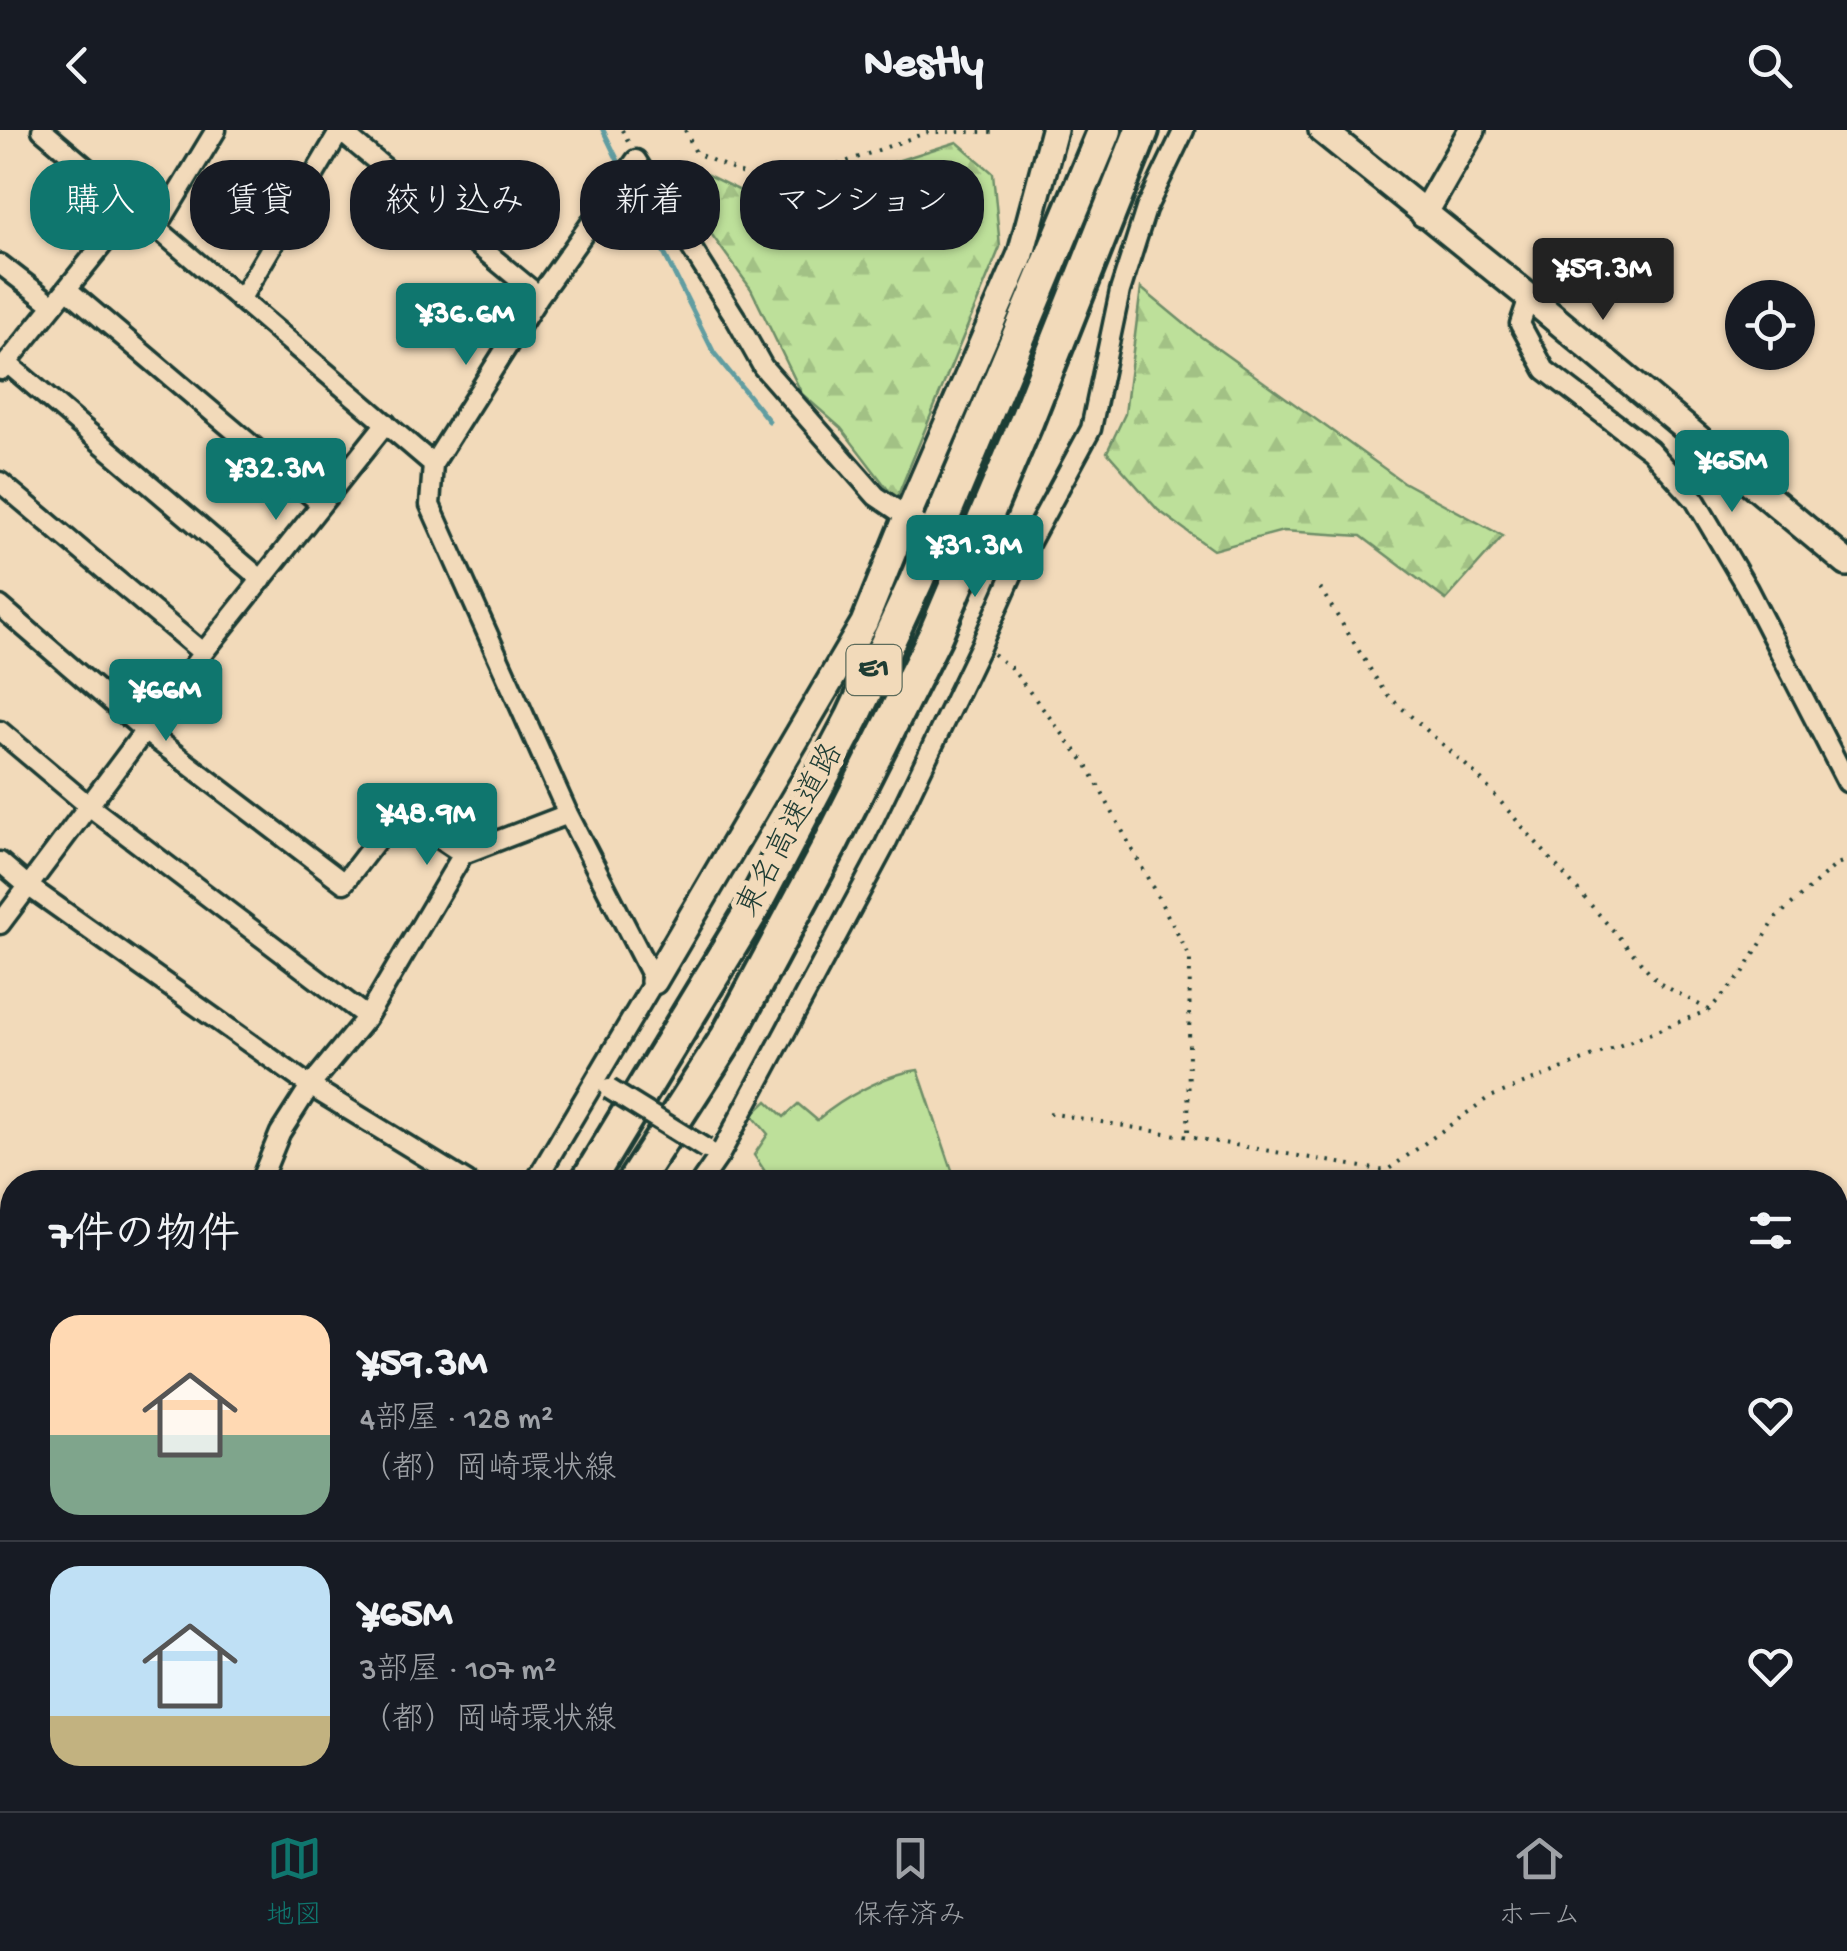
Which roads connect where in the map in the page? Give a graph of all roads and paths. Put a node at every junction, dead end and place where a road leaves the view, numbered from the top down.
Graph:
1 (42, 130) edge
2 (216, 130) edge
3 (685, 130) edge
4 (993, 130) edge
5 (1054, 130) edge
6 (1105, 130) edge
7 (1142, 130) edge
8 (1184, 130) edge
9 (1322, 130) edge
10 (1472, 130) edge
11 (340, 131) edge
12 (77, 160) edge
13 (170, 205) edge
14 (1424, 214) junction
15 (170, 240) edge
16 (99, 250) edge
17 (0, 264) edge
18 (67, 289) junction
19 (539, 296) junction
20 (1529, 297) junction
21 (240, 300) junction
22 (53, 306) junction
23 (3, 367) edge
24 (386, 422) junction
25 (433, 464) junction
26 (0, 482) edge
27 (321, 504) junction
28 (913, 521) junction
29 (1847, 563) edge
30 (995, 565) tunnel mouth
31 (1012, 575) junction
32 (262, 580) junction
33 (1320, 588) dead end
34 (0, 606) edge
35 (981, 645) junction
36 (203, 653) junction
37 (0, 731) edge
38 (146, 732) junction
39 (1847, 782) edge
40 (90, 806) junction
41 (568, 814) junction
42 (463, 854) junction
43 (1847, 860) edge
44 (0, 862) edge
45 (28, 886) junction
46 (0, 924) edge
47 (654, 980) junction
48 (1709, 1010) junction
49 (367, 1016) junction
50 (602, 1084) junction
51 (310, 1086) junction
52 (1049, 1113) dead end
53 (1188, 1138) junction
54 (712, 1152) junction
55 (265, 1170) edge
56 (447, 1170) edge
57 (543, 1170) edge
58 (595, 1170) edge
59 (642, 1170) edge
60 (705, 1170) edge
61 (1380, 1170) edge
62 (1387, 1170) edge

1 - 12 street
2 - 13 street
3 - 4 path
5 - 28 street
6 - 58 highway, 東名高速道路 / E1
7 - 59 highway, 東名高速道路 / E1
8 - 31 street
9 - 14 street
10 - 14 street
11 - 19 street
11 - 21 street
14 - 20 street
15 - 21 street
16 - 18 street
17 - 22 street
18 - 22 street
18 - 27 street
19 - 25 street
19 - 28 street
20 - 29 street
20 - 39 street
21 - 24 street
22 - 23 street
23 - 32 street
24 - 25 street
24 - 27 street
25 - 41 street
26 - 36 street
27 - 32 street
28 - 47 street
30 - 31 street
31 - 35 street
32 - 36 street
33 - 48 path
34 - 38 street
35 - 53 path
35 - 54 street
36 - 38 street
37 - 40 street
38 - 40 street
38 - 42 street
40 - 45 street
40 - 49 street
41 - 42 street
41 - 47 street
42 - 49 street
43 - 48 path
44 - 45 street
45 - 46 street
45 - 51 street
47 - 50 street
48 - 62 path
49 - 51 street
50 - 54 street, bridge
50 - 57 street
51 - 55 street
51 - 56 street
52 - 53 path
53 - 61 path
54 - 60 street

